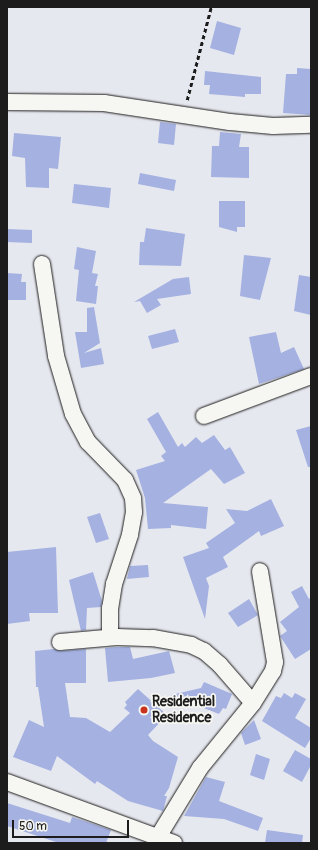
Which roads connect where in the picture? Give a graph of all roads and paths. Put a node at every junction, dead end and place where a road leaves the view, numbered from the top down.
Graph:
1 (211, 7) edge
2 (7, 102) edge
3 (184, 115) junction
4 (311, 125) edge
5 (42, 264) dead end
6 (311, 376) edge
7 (204, 416) dead end
8 (260, 571) dead end
9 (110, 637) junction
10 (60, 642) dead end
11 (253, 703) junction
12 (7, 782) edge
13 (158, 836) junction
14 (174, 843) edge

1 - 3 path
2 - 3 street
3 - 4 street
5 - 9 street
6 - 7 street
8 - 11 street
9 - 10 street
9 - 11 street
11 - 13 street
12 - 13 street
13 - 14 street

